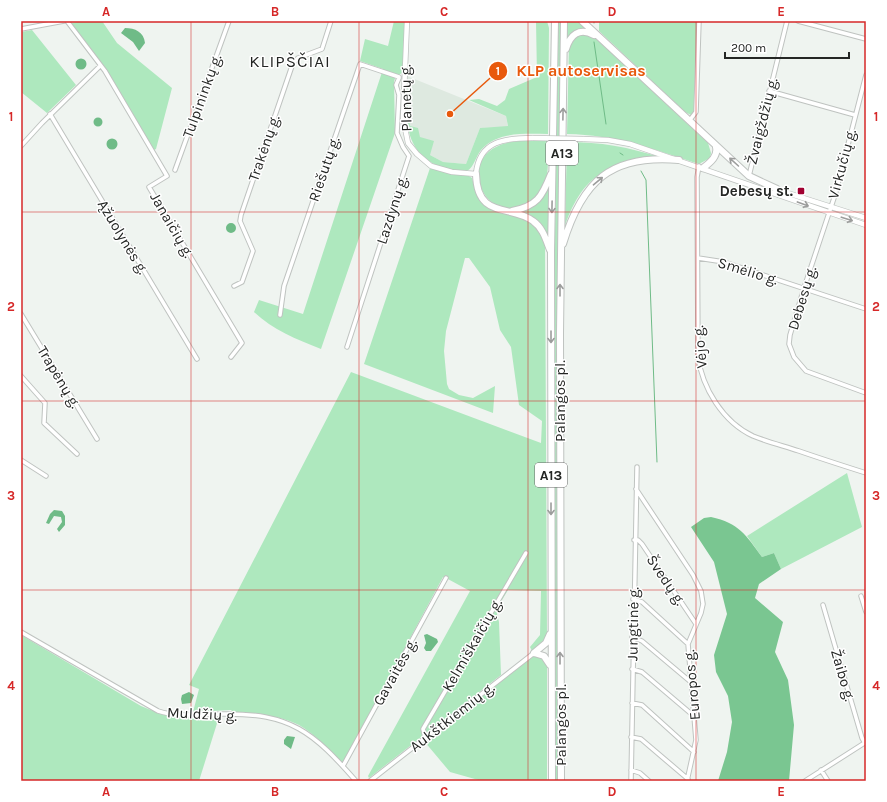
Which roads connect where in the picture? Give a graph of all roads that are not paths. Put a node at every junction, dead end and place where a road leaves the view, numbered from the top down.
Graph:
1 (65, 21) edge
2 (229, 21) edge
3 (331, 21) edge
4 (407, 21) edge
5 (550, 21) edge
6 (555, 21) edge
7 (564, 21) edge
8 (582, 21) edge
9 (699, 21) edge
10 (787, 21) edge
11 (798, 21) edge
12 (21, 29) edge
13 (555, 32) junction
14 (600, 38) junction
15 (866, 39) edge
16 (564, 54) junction
17 (100, 66) junction
18 (866, 75) edge
19 (399, 78) junction
20 (404, 79) junction
21 (865, 82) edge
22 (769, 91) junction
23 (50, 114) junction
24 (855, 114) junction
25 (689, 122) junction
26 (21, 146) edge
27 (716, 147) junction
28 (679, 160) junction
29 (701, 167) junction
30 (553, 168) junction
31 (175, 170) dead end
32 (476, 174) junction
33 (749, 176) junction
34 (740, 180) junction
35 (777, 189) junction
36 (831, 206) junction
37 (509, 212) junction
38 (828, 213) junction
39 (866, 218) edge
40 (866, 225) edge
41 (560, 251) junction
42 (551, 252) junction
43 (698, 258) junction
44 (234, 286) dead end
45 (804, 288) junction
46 (866, 309) edge
47 (21, 314) edge
48 (280, 315) dead end
49 (347, 347) dead end
50 (231, 357) dead end
51 (197, 359) dead end
52 (21, 376) edge
53 (866, 393) edge
54 (97, 440) dead end
55 (77, 454) dead end
56 (21, 460) edge
57 (637, 467) dead end
58 (866, 473) edge
59 (46, 476) dead end
60 (636, 489) junction
61 (634, 540) junction
62 (526, 553) dead end
63 (446, 578) dead end
64 (861, 596) dead end
65 (633, 599) junction
66 (823, 606) dead end
67 (866, 612) edge
68 (696, 624) junction
69 (551, 630) junction
70 (21, 632) edge
71 (632, 637) junction
72 (688, 644) junction
73 (534, 653) junction
74 (551, 668) junction
75 (632, 669) junction
76 (692, 683) junction
77 (632, 703) junction
78 (695, 717) junction
79 (425, 737) junction
80 (631, 737) junction
81 (865, 742) edge
82 (694, 752) junction
83 (343, 766) junction
84 (631, 770) junction
85 (821, 770) junction
86 (687, 780) edge
87 (356, 781) edge
88 (370, 781) edge
89 (552, 781) edge
90 (561, 781) edge
91 (631, 781) edge
92 (649, 781) edge
93 (805, 781) edge
94 (828, 781) edge

1 - 12 street
1 - 17 street, Janaičių g.
2 - 31 street, Tulpininkų g.
3 - 44 street, Trakėnų g.
4 - 20 main road, Planetų g.
5 - 13 highway
6 - 13 highway, Palangos pl. / A13
7 - 16 highway, Palangos pl. / A13
8 - 14 highway
9 - 25 street
10 - 22 street, Žvaigždžių g.
11 - 15 street
13 - 30 highway, Palangos pl. / A13
14 - 16 highway
14 - 25 highway
41 -> 16 highway, Palangos pl. / A13
17 - 23 street
17 - 50 street, Janaičių g.
18 - 21 street, Virkučių g.
19 - 20 street
19 - 48 street, Riešutų g.
19 - 49 street, Lazdynų g.
20 - 32 main road, Planetų g.
21 - 24 street, Virkučių g.
22 - 24 street
22 - 33 street, Žvaigždžių g.
23 - 26 street
23 - 51 street, Ąžuolynės g.
24 - 36 street, Virkučių g.
25 - 27 highway
27 - 29 highway
33 -> 27 highway
28 - 29 main road
28 - 32 main road, bridge
41 -> 28 highway
29 - 34 main road
29 - 43 street, Vėjo g.
30 - 37 highway
30 -> 42 highway, Palangos pl. / A13
32 - 37 highway
33 - 35 highway
34 - 35 main road
34 -> 38 main road
35 - 36 main road
36 - 38 street, Debesų g.
36 - 39 main road
37 - 42 highway
38 -> 40 main road
38 - 45 street, Debesų g.
90 -> 41 highway, Palangos pl. / A13
42 -> 69 highway, Palangos pl. / A13
43 - 45 street, Smėlio g.
43 - 58 street, Vėjo g.
45 - 46 street, Smėlio g.
45 - 53 street, Debesų g.
47 - 54 street, Trapėnų g.
52 - 55 street
56 - 59 street
57 - 60 street, Jungtinė g.
60 - 61 street, Jungtinė g.
60 - 68 street, Europos g.
61 - 65 street, Jungtinė g.
61 - 68 street, Švedų g.
62 - 79 street, Kelmiškaičių g.
63 - 83 street, Gavaitės g.
64 - 67 street
65 - 71 street, Jungtinė g.
65 - 72 street
66 - 81 street, Žaibo g.
68 - 72 street, Europos g.
69 - 73 highway
69 - 74 highway, Palangos pl. / A13
70 - 83 street, Muldžių g.
71 - 75 street, Jungtinė g.
71 - 76 street
72 - 76 street, Europos g.
73 - 74 highway
73 - 79 street, Aukštkiemių g.
74 - 89 highway, Palangos pl. / A13
75 - 77 street, Jungtinė g.
75 - 78 street
76 - 78 street, Europos g.
77 - 80 street, Jungtinė g.
77 - 82 street
78 - 82 street, Europos g.
79 - 88 street, Aukštkiemių g.
80 - 84 street, Jungtinė g.
80 - 86 street
81 - 85 street
82 - 86 street, Europos g.
83 - 87 street, Muldžių g.
84 - 91 street, Jungtinė g.
84 - 92 street
85 - 93 street
85 - 94 street

